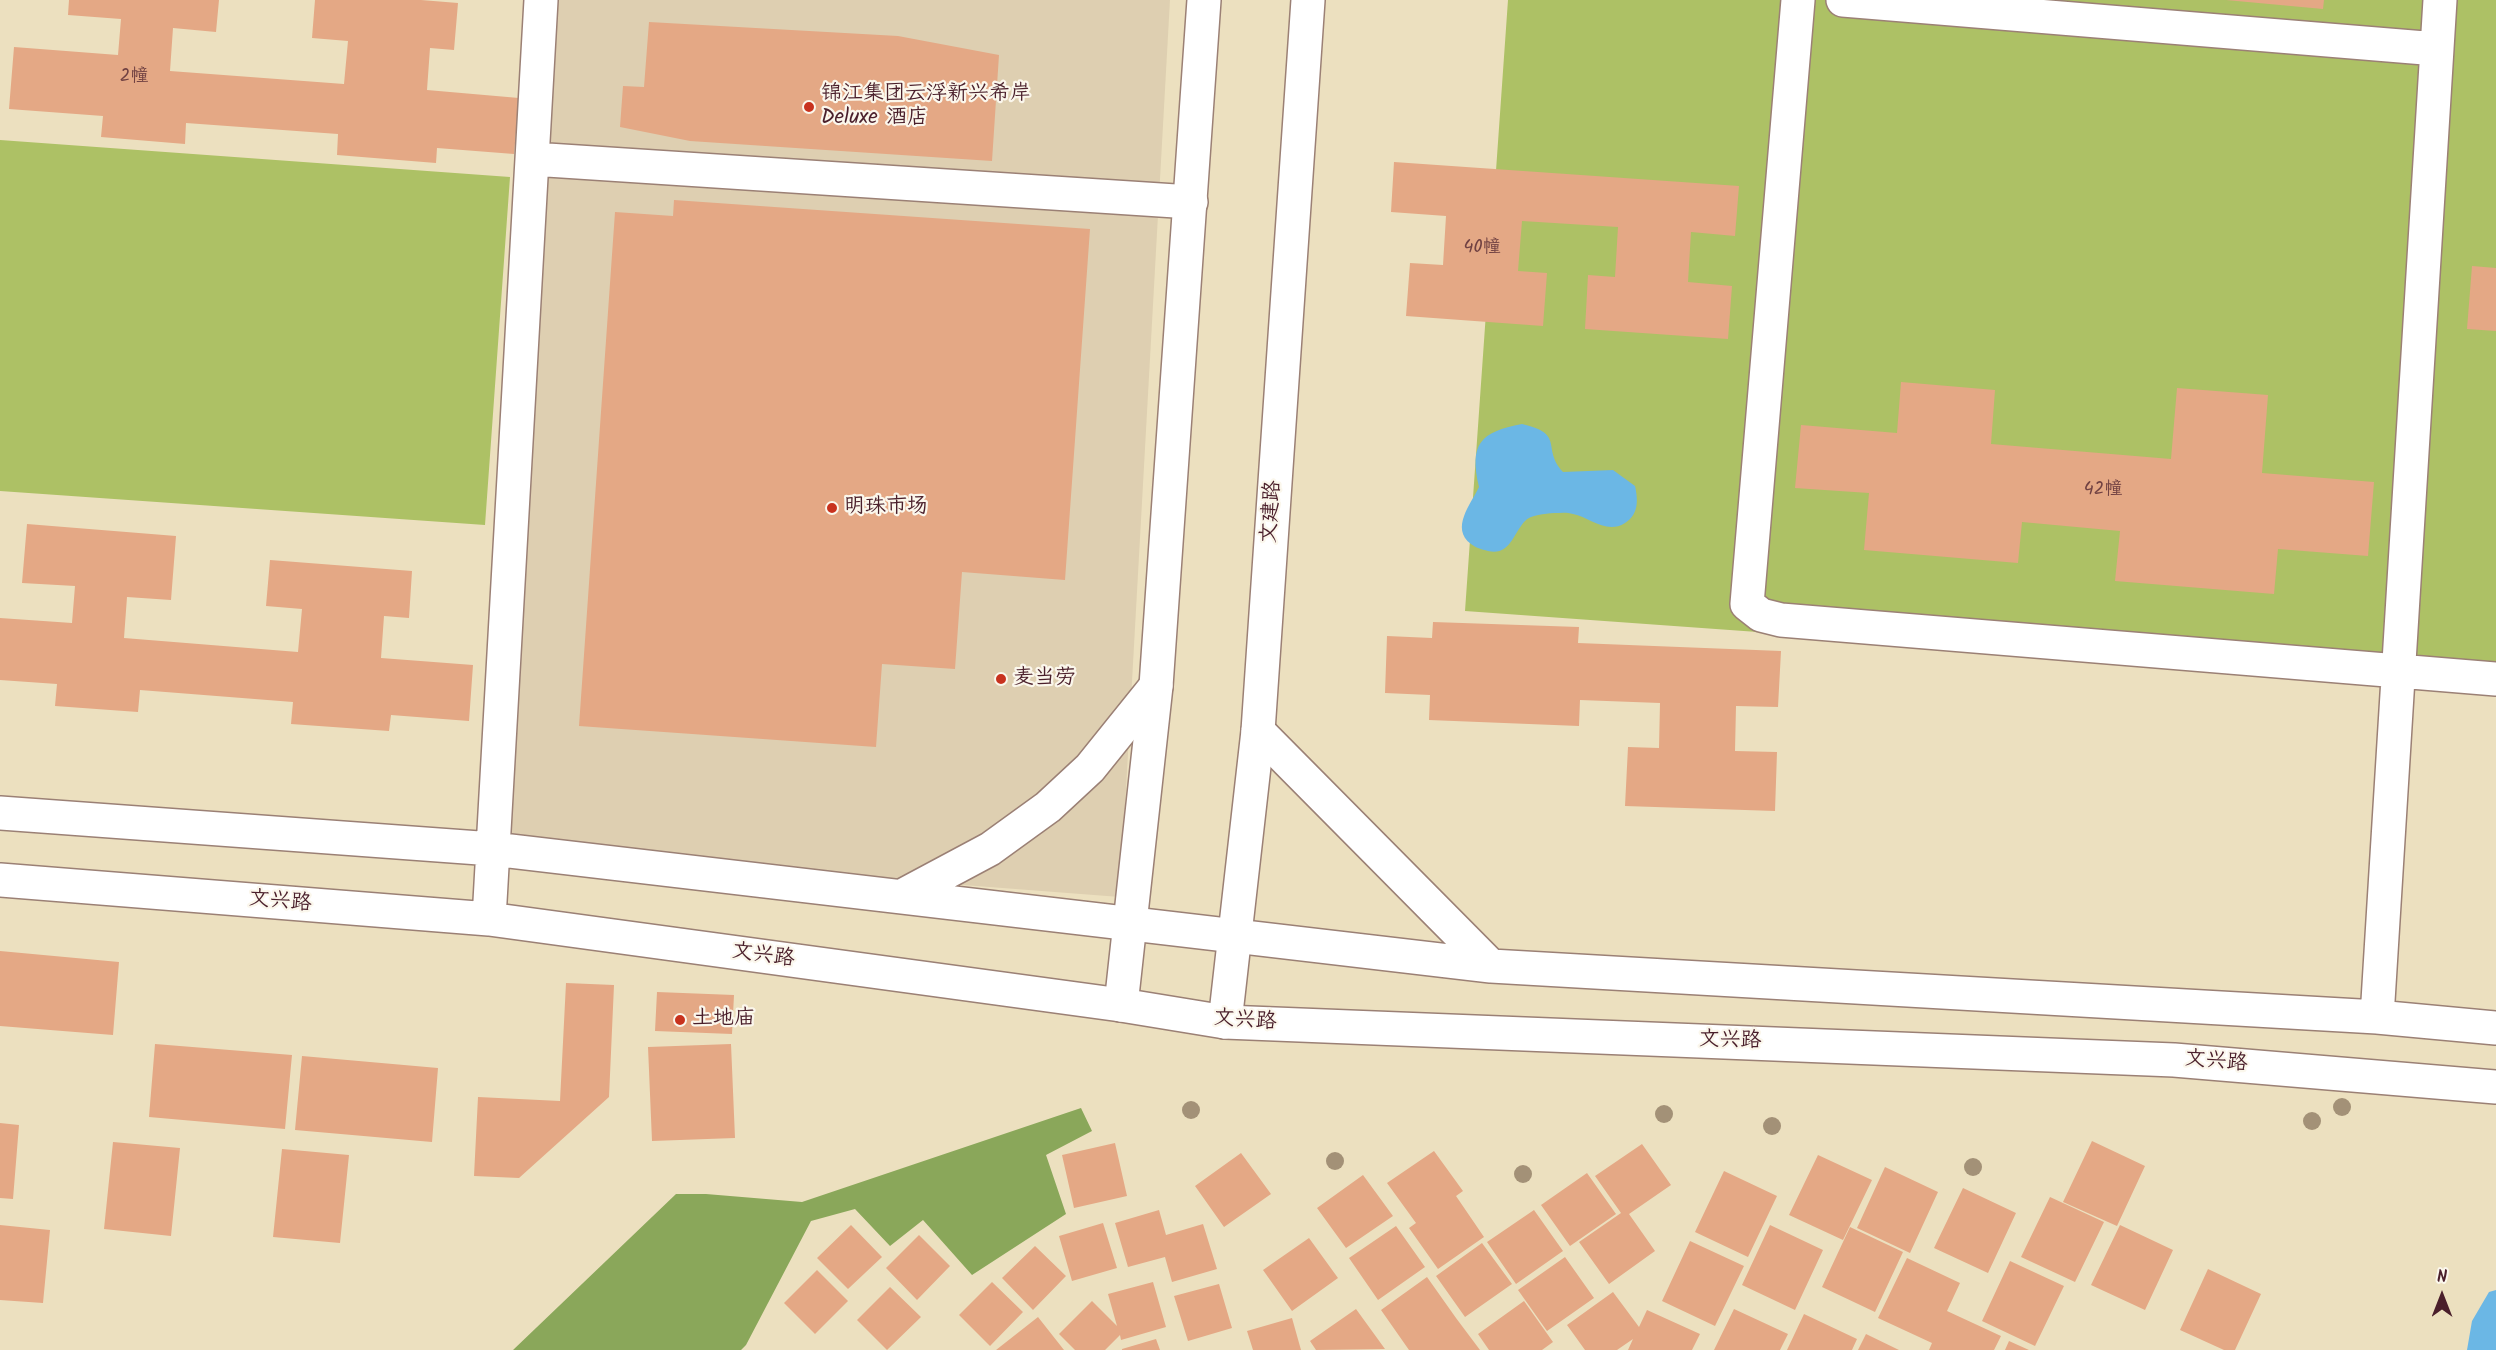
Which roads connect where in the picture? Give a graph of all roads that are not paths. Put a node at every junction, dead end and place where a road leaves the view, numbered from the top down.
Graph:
1 (541, 0) edge
2 (1204, 0) edge
3 (1308, 0) edge
4 (1798, 0) edge
5 (1843, 0) edge
6 (2440, 0) edge
7 (2437, 49) junction
8 (532, 159) junction
9 (1191, 202) junction
10 (2398, 671) junction
11 (2496, 679) edge
12 (1156, 686) junction
13 (1258, 731) junction
14 (0, 813) edge
15 (493, 849) junction
16 (0, 880) edge
17 (902, 896) junction
18 (489, 919) junction
19 (1130, 922) junction
20 (1235, 935) junction
21 (1491, 966) junction
22 (1121, 1005) junction
23 (2377, 1017) junction
24 (1225, 1023) junction
25 (2496, 1028) edge
26 (2496, 1087) edge

1 - 8 street
2 - 9 street
3 - 13 street, 文建路
4 - 10 street
5 - 7 street
6 - 7 street
7 - 10 street
8 - 9 street
8 - 15 street
9 - 12 street
10 - 11 street
10 - 23 street
12 - 17 street
12 - 19 street
13 - 20 street, 文建路
13 - 21 street
14 - 15 street
15 - 17 street
15 - 18 street
16 - 18 street, 文兴路
17 - 19 street
18 - 22 street, 文兴路
19 - 20 street
19 - 22 street
20 - 21 street
20 - 24 street, 文建路
21 - 23 street
22 - 24 street, 文兴路
23 - 25 street
24 - 26 street, 文兴路

